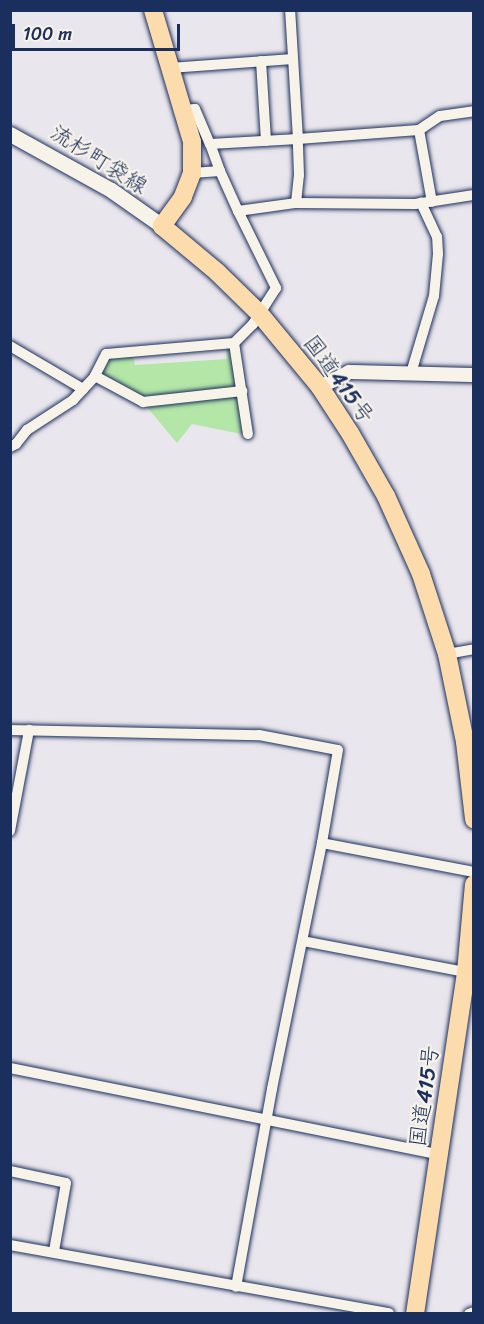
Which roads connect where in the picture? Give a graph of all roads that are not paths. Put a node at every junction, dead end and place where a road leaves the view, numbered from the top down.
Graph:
1 (153, 10) edge
2 (290, 10) edge
3 (293, 59) junction
4 (261, 61) junction
5 (170, 68) junction
6 (184, 110) junction
7 (474, 111) edge
8 (419, 130) junction
9 (10, 134) edge
10 (298, 139) junction
11 (266, 141) junction
12 (210, 144) junction
13 (220, 171) junction
14 (192, 173) junction
15 (474, 195) edge
16 (426, 202) junction
17 (296, 203) junction
18 (238, 211) junction
19 (162, 226) junction
20 (259, 313) junction
21 (234, 343) junction
22 (10, 346) edge
23 (411, 373) junction
24 (474, 375) edge
25 (95, 376) junction
26 (320, 387) junction
27 (83, 389) junction
28 (242, 391) junction
29 (248, 434) dead end
30 (10, 447) edge
31 (474, 649) edge
32 (447, 654) junction
33 (10, 730) edge
34 (29, 730) junction
35 (474, 819) edge
36 (10, 831) edge
37 (322, 843) junction
38 (474, 873) edge
39 (474, 884) edge
40 (303, 941) junction
41 (466, 972) junction
42 (10, 1068) edge
43 (266, 1121) junction
44 (440, 1155) junction
45 (10, 1171) edge
46 (10, 1245) edge
47 (54, 1251) junction
48 (236, 1287) junction
49 (389, 1313) edge
50 (415, 1314) edge

1 - 5 highway
2 - 3 street
3 - 4 street
3 - 10 street
4 - 5 street
4 - 11 street
5 - 6 highway
6 - 12 street
6 - 14 highway
7 - 8 street
8 - 10 street
8 - 16 street
9 - 19 main road, 流杉町袋線
10 - 11 street
10 - 17 street
11 - 12 street
12 - 13 street
13 - 14 street
13 - 18 street
14 - 19 highway
15 - 16 street
16 - 17 street
16 - 23 street
17 - 18 street
18 - 20 street
19 - 20 highway, 国道415号
20 - 21 street
20 - 26 highway, 国道415号
21 - 25 street
21 - 28 street
22 - 27 street
23 - 24 street
23 - 26 street
25 - 27 street
25 - 28 street
26 - 32 highway, 国道415号
27 - 30 street
28 - 29 street
31 - 32 street
32 - 35 highway, 国道415号
33 - 34 street
34 - 36 street
34 - 37 street
37 - 38 street
37 - 40 street
39 - 41 highway, 国道415号
40 - 41 street
40 - 43 street
41 - 44 highway, 国道415号
42 - 43 street
43 - 44 street
43 - 48 street
44 - 50 highway, 国道415号
45 - 47 street
46 - 47 street
47 - 48 street
48 - 49 street

